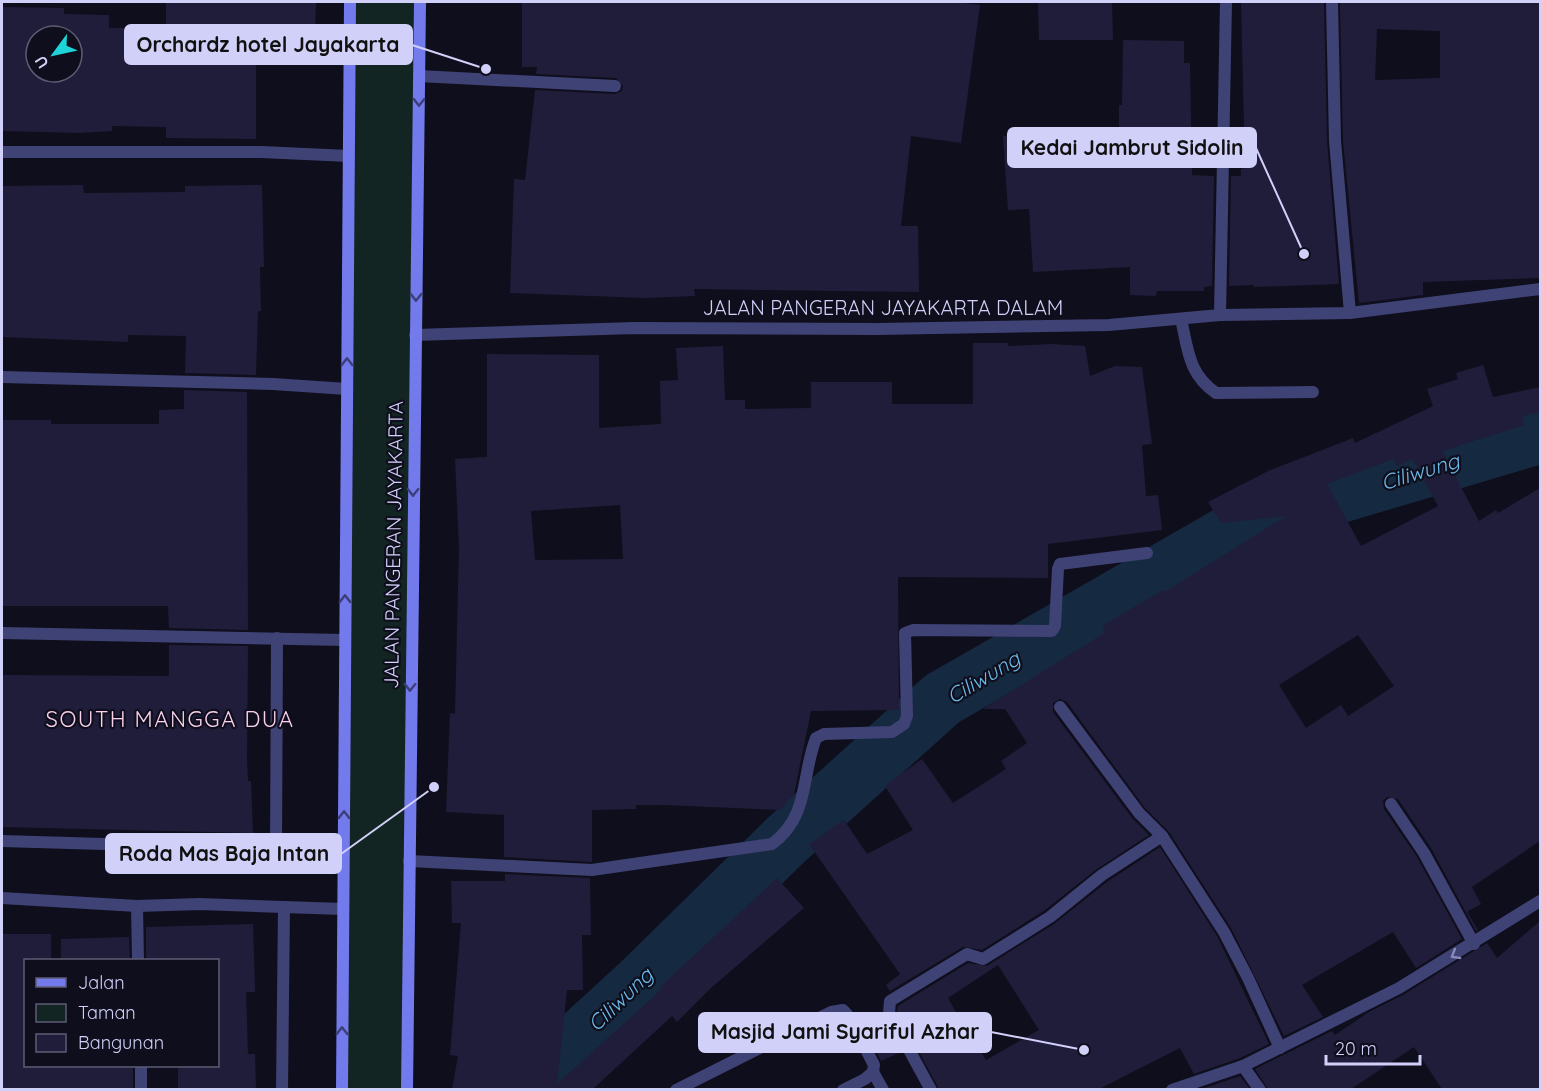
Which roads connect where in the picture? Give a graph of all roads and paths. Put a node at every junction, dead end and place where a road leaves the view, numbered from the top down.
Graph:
1 (350, 2) edge
2 (420, 2) edge
3 (1226, 2) edge
4 (1332, 2) edge
5 (419, 76) junction
6 (615, 86) dead end
7 (2, 152) edge
8 (349, 156) junction
9 (1540, 289) edge
10 (1350, 313) junction
11 (1221, 315) junction
12 (1181, 319) junction
13 (415, 335) junction
14 (2, 377) edge
15 (347, 389) junction
16 (1312, 392) dead end
17 (1147, 553) dead end
18 (2, 633) edge
19 (277, 638) junction
20 (345, 640) junction
21 (1060, 707) dead end
22 (1391, 804) dead end
23 (1162, 836) junction
24 (2, 842) edge
25 (276, 849) junction
26 (344, 851) junction
27 (410, 861) junction
28 (2, 898) edge
29 (1539, 905) edge
30 (137, 906) junction
31 (284, 907) junction
32 (343, 909) junction
33 (1474, 944) junction
34 (138, 959) edge
35 (1280, 1048) junction
36 (1243, 1066) junction
37 (141, 1067) edge
38 (873, 1072) junction
39 (141, 1089) edge
40 (282, 1089) edge
41 (342, 1089) edge
42 (407, 1089) edge
43 (676, 1089) edge
44 (843, 1089) edge
45 (883, 1089) edge
46 (931, 1089) edge
47 (1172, 1089) edge
48 (1260, 1089) edge

1 - 8 main road
2 - 5 main road, JALAN PANGERAN JAYAKARTA
3 - 11 street
4 - 10 street
5 - 6 street
5 -> 13 main road, JALAN PANGERAN JAYAKARTA
7 - 8 street
15 -> 8 main road
9 - 10 street, JALAN PANGERAN JAYAKARTA DALAM
10 - 11 street, JALAN PANGERAN JAYAKARTA DALAM
11 - 12 street, JALAN PANGERAN JAYAKARTA DALAM
12 - 13 street, JALAN PANGERAN JAYAKARTA DALAM
12 - 16 street
13 -> 27 main road, JALAN PANGERAN JAYAKARTA
14 - 15 street
20 -> 15 main road
17 - 27 street
18 - 19 street
19 - 20 street
19 - 25 street
26 -> 20 main road
21 - 23 street
22 - 33 street
23 - 35 street
23 - 46 street
24 - 25 street
25 - 26 street
26 - 32 main road
27 - 42 main road, JALAN PANGERAN JAYAKARTA
28 - 30 street
29 - 33 street
30 - 31 street
30 - 34 street
31 - 32 street
31 - 40 street
41 -> 32 main road
33 -> 35 street
35 - 36 street
36 - 47 street
36 - 48 street
37 - 39 street
38 - 43 street
38 - 44 street
38 - 45 street

